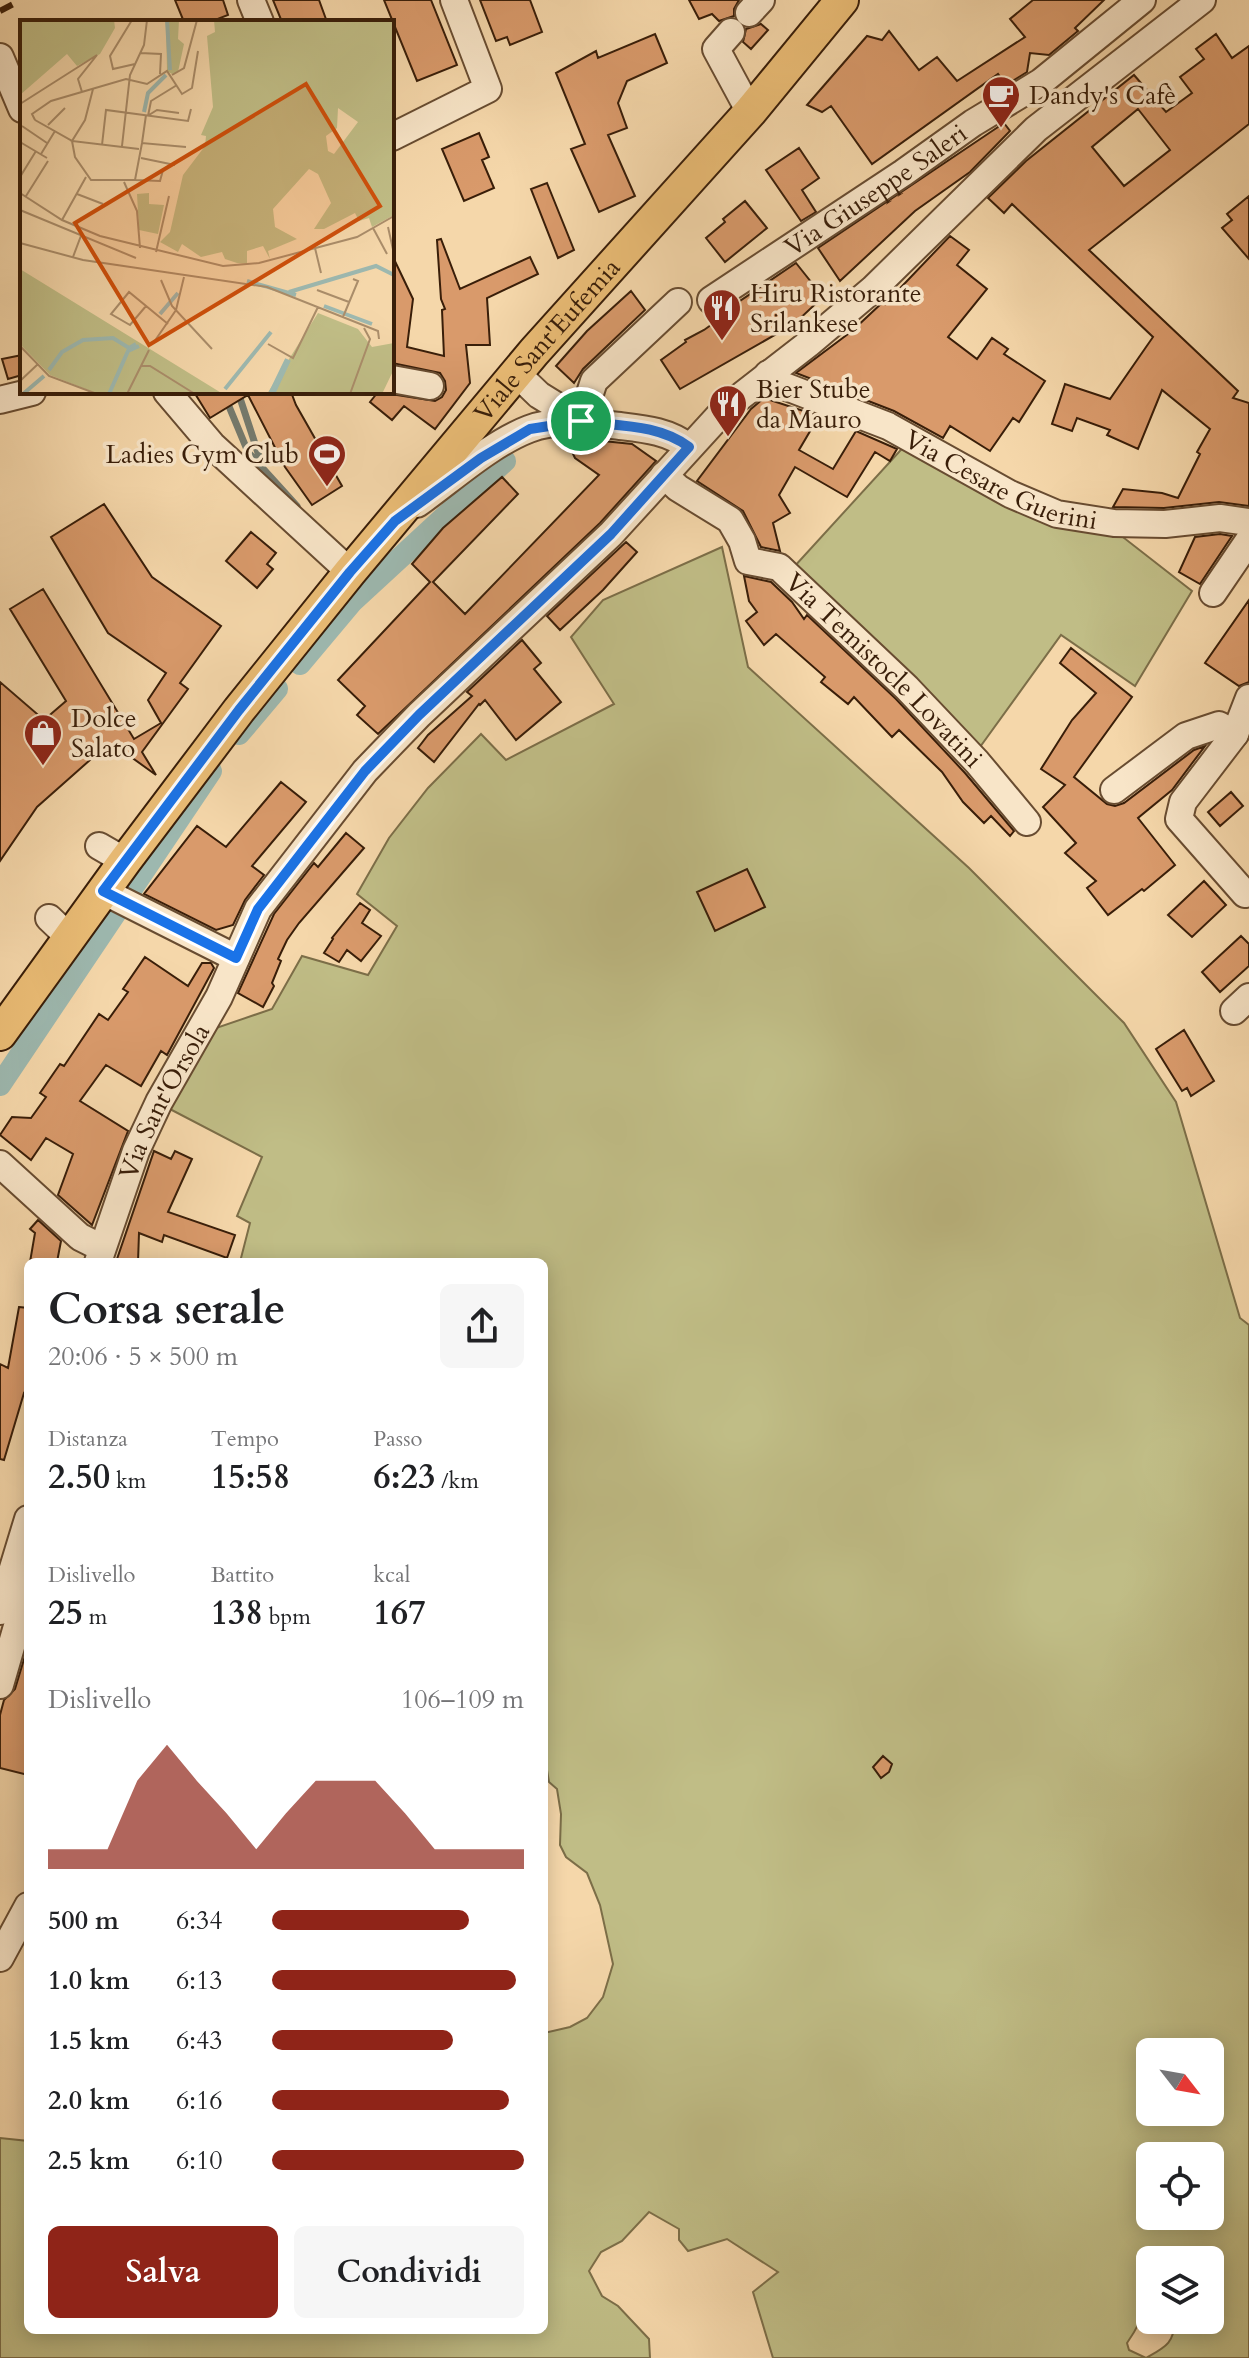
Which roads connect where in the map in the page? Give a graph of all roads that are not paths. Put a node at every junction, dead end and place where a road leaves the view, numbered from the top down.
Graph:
1 (251, 0) edge
2 (454, 0) edge
3 (842, 0) edge
4 (1202, 0) edge
5 (1139, 1) edge
6 (747, 15) edge
7 (259, 20) edge
8 (0, 57) edge
9 (1041, 82) junction
10 (20, 104) edge
11 (1063, 108) junction
12 (750, 112) junction
13 (394, 136) edge
14 (711, 300) dead end
15 (678, 302) dead end
16 (516, 373) junction
17 (768, 374) junction
18 (394, 379) edge
19 (430, 386) dead end
20 (24, 394) edge
21 (169, 394) edge
22 (0, 400) edge
23 (581, 421) junction
24 (689, 447) junction
25 (664, 475) junction
26 (395, 521) junction
27 (1249, 522) edge
28 (1249, 540) edge
29 (350, 572) junction
30 (1213, 593) dead end
31 (1249, 698) edge
32 (1235, 734) junction
33 (1114, 790) dead end
34 (1027, 822) dead end
35 (1245, 894) dead end
36 (119, 899) junction
37 (236, 958) junction
38 (0, 1034) edge
39 (0, 1164) edge
40 (100, 1255) edge
41 (24, 1532) edge
42 (24, 1602) edge
43 (0, 1611) edge
44 (0, 1685) edge
45 (24, 1913) edge
46 (0, 1958) edge

1 - 7 street
2 - 13 street
3 - 12 main road, Viale Sant'Eufemia
4 - 11 street, Via Sant'Orsola
5 - 9 street, Via Giuseppe Saleri
6 - 12 street
8 - 10 street
9 - 11 street
9 - 14 street, Via Giuseppe Saleri
11 - 17 street, Via Sant'Orsola
12 - 16 main road, Viale Sant'Eufemia
15 - 23 street
16 - 23 street
16 - 26 main road, Viale Sant'Eufemia
17 - 24 street, Via Sant'Orsola
17 - 27 street, Via Cesare Guerini
18 - 19 street
20 - 22 street
21 - 29 street
23 - 24 street
23 - 26 street
24 - 25 street, Via Sant'Orsola
25 - 34 street, Via Temistocle Lovatini
25 - 37 street, Via Sant'Orsola
26 - 29 main road, Viale Sant'Eufemia
28 - 30 street
29 - 36 main road, Viale Sant'Eufemia
31 - 32 street
32 - 33 street
32 - 35 street
36 - 37 street
36 - 38 main road, Viale Sant'Eufemia
37 - 40 street, Via Sant'Orsola
39 - 40 street, Via Sant'Orsola
41 - 43 street
42 - 44 street
45 - 46 street

